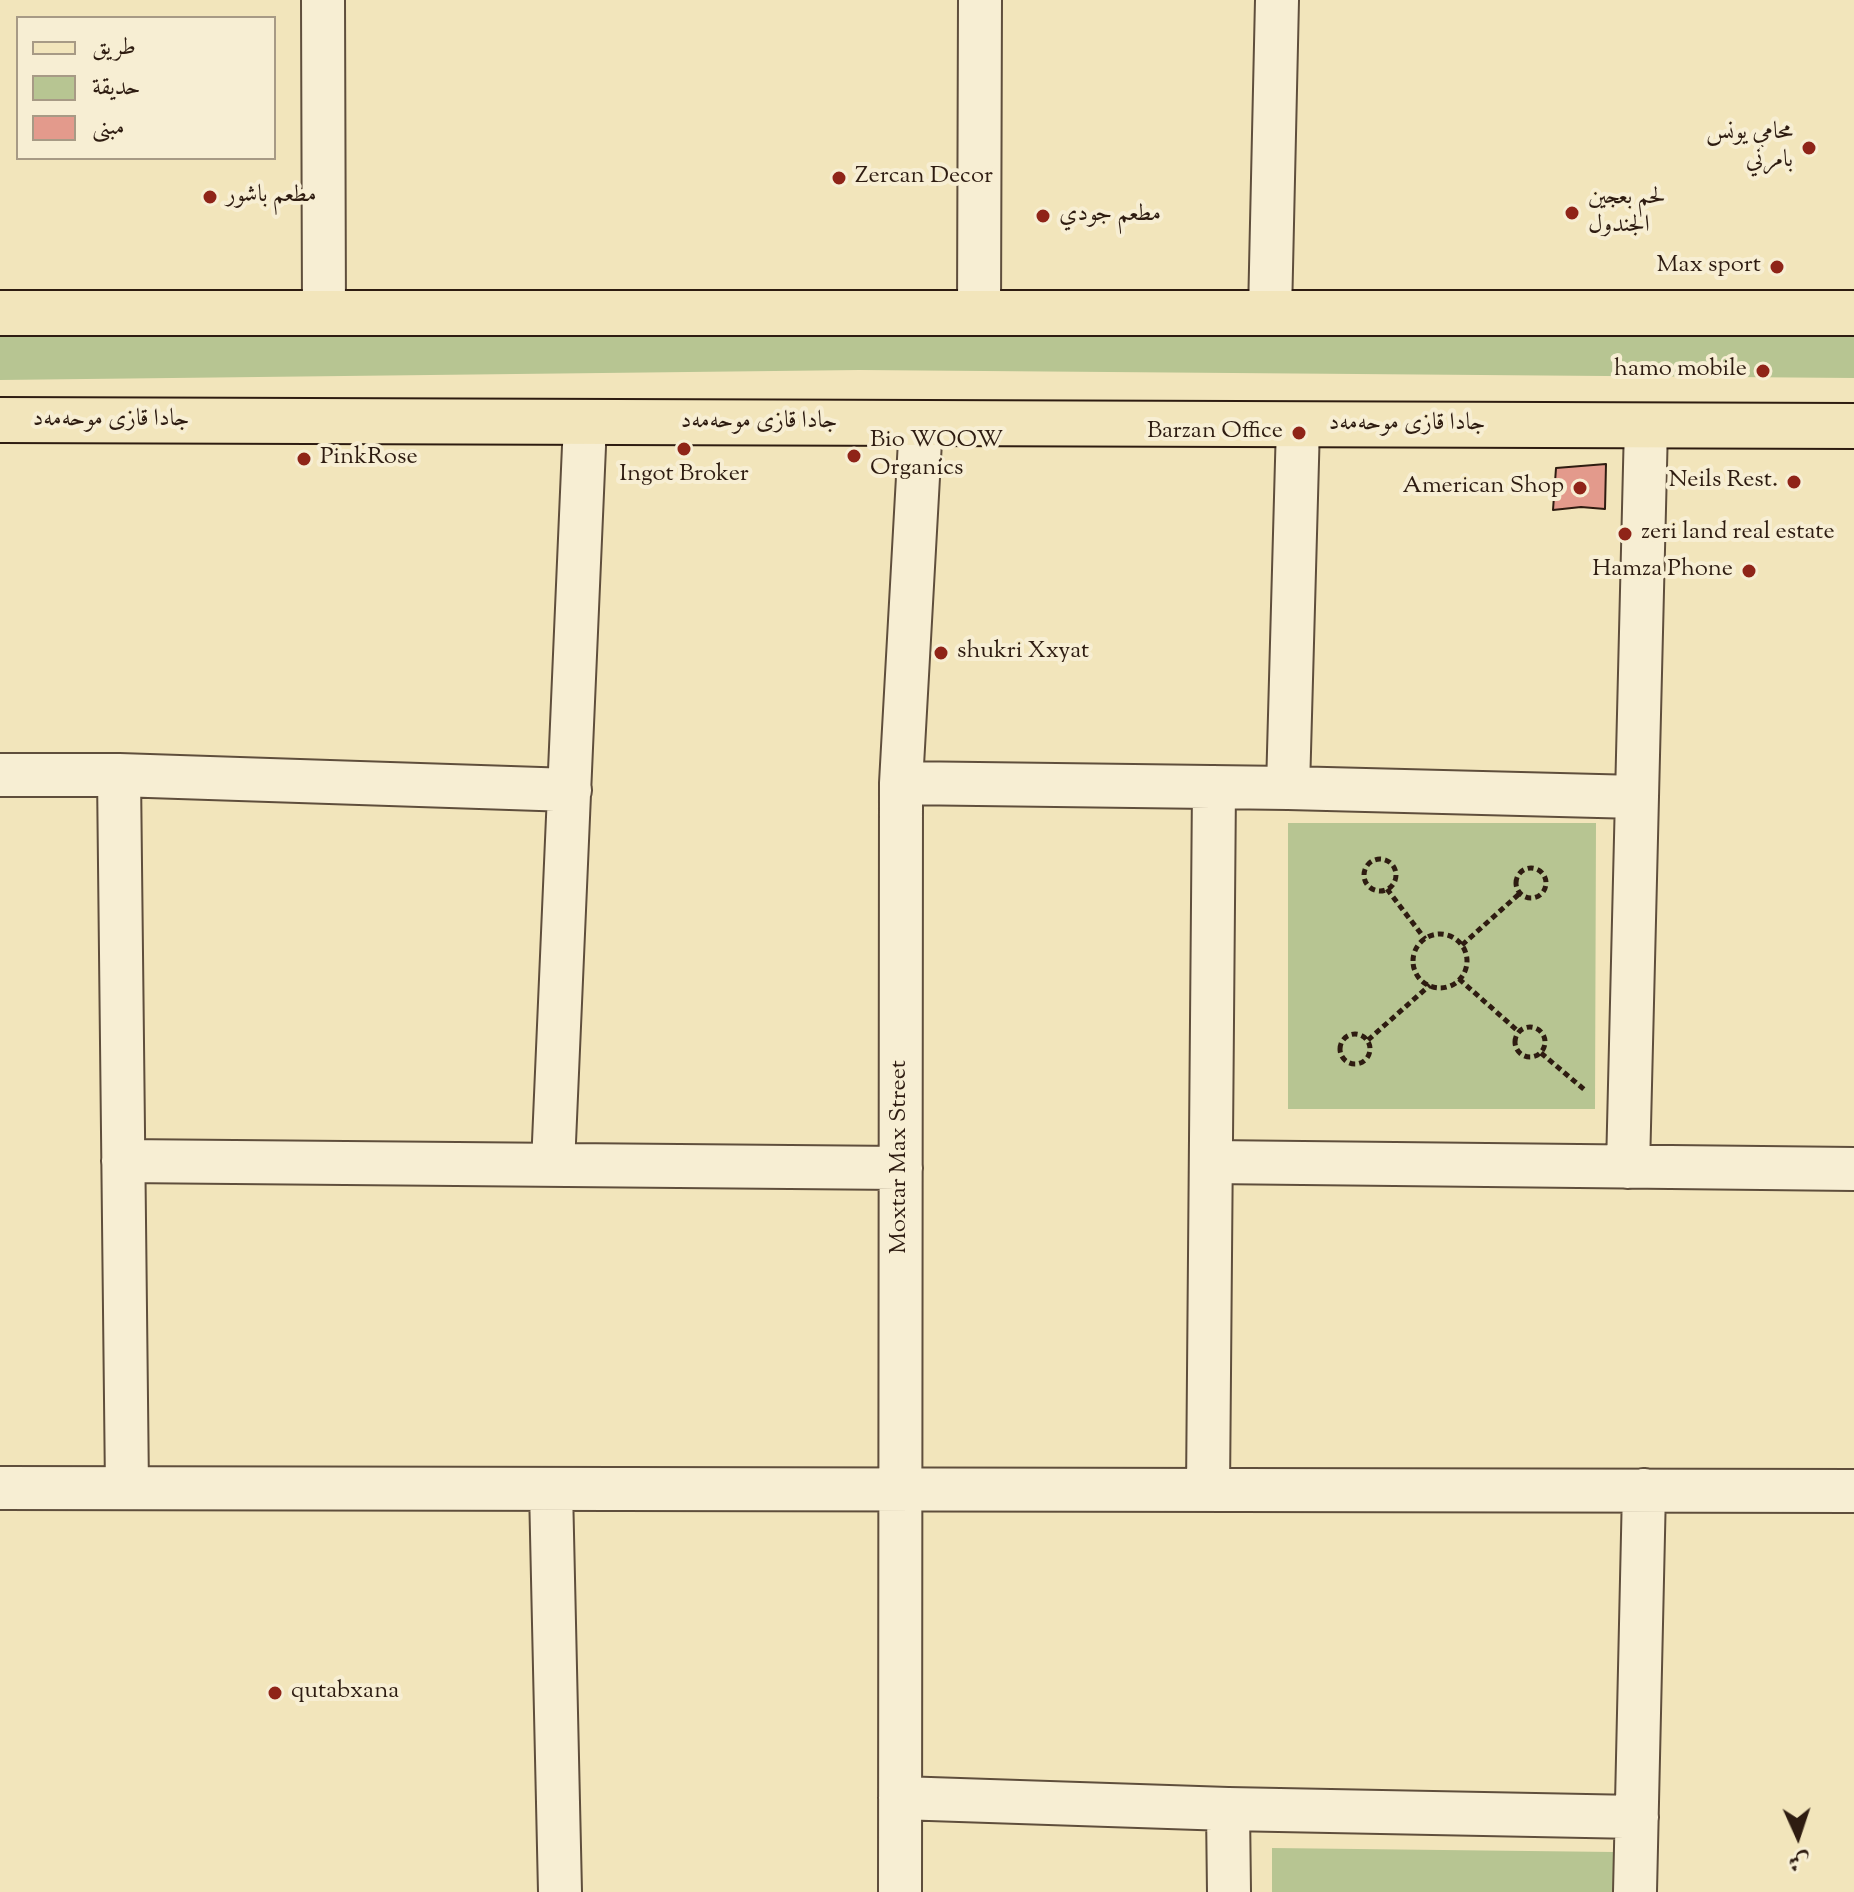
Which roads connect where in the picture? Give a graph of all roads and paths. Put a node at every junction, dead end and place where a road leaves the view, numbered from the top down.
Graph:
1 (323, 0) edge
2 (980, 0) edge
3 (1277, 0) edge
4 (0, 313) edge
5 (324, 313) junction
6 (979, 313) junction
7 (1270, 313) junction
8 (1854, 313) edge
9 (0, 420) edge
10 (585, 423) junction
11 (921, 423) junction
12 (1298, 425) junction
13 (1646, 426) junction
14 (1854, 426) edge
15 (0, 775) edge
16 (119, 775) junction
17 (901, 783) junction
18 (1214, 787) junction
19 (1288, 788) junction
20 (570, 790) junction
21 (1637, 797) junction
22 (1387, 889) junction
23 (1519, 894) junction
24 (1425, 939) junction
25 (1462, 945) junction
26 (1459, 979) junction
27 (1430, 985) junction
28 (1519, 1032) junction
29 (1368, 1040) junction
30 (123, 1161) junction
31 (1211, 1162) junction
32 (553, 1165) junction
33 (1628, 1167) junction
34 (901, 1168) junction
35 (1854, 1169) edge
36 (0, 1488) edge
37 (127, 1488) junction
38 (551, 1489) junction
39 (900, 1489) junction
40 (1208, 1490) junction
41 (1644, 1490) junction
42 (1854, 1491) edge
43 (900, 1798) junction
44 (1228, 1809) junction
45 (1637, 1817) junction
46 (560, 1892) edge
47 (900, 1892) edge
48 (1229, 1892) edge
49 (1635, 1892) edge

1 - 5 street
2 - 6 street
3 - 7 street
4 - 5 main road
5 - 6 main road
6 - 7 main road
7 - 8 main road
9 - 10 main road, جادا قازی موحەمەد
10 - 11 main road, جادا قازی موحەمەد
10 - 20 street
11 - 12 main road, جادا قازی موحەمەد
11 - 17 street, Moxtar Max Street
12 - 13 main road, جادا قازی موحەمەد
12 - 19 street
13 - 14 main road, جادا قازی موحەمەد
13 - 21 street
15 - 16 street
16 - 20 street
16 - 30 street
17 - 18 street
17 - 34 street, Moxtar Max Street
18 - 19 street
18 - 31 street
19 - 21 street
20 - 32 street
21 - 33 street
22 - 22 path
22 - 24 path
23 - 23 path
23 - 25 path
24 - 25 path
24 - 27 path
25 - 26 path
26 - 27 path
26 - 28 path
27 - 29 path
28 - 28 path
29 - 29 path
30 - 32 street
30 - 37 street
31 - 33 street
31 - 40 street
32 - 34 street
33 - 35 street
34 - 39 street, Moxtar Max Street
36 - 37 street
37 - 38 street
38 - 39 street
38 - 46 street
39 - 40 street
39 - 43 street, Moxtar Max Street
40 - 41 street
41 - 42 street
41 - 45 street
43 - 44 street
43 - 47 street, Moxtar Max Street
44 - 45 street
44 - 48 street
45 - 49 street

